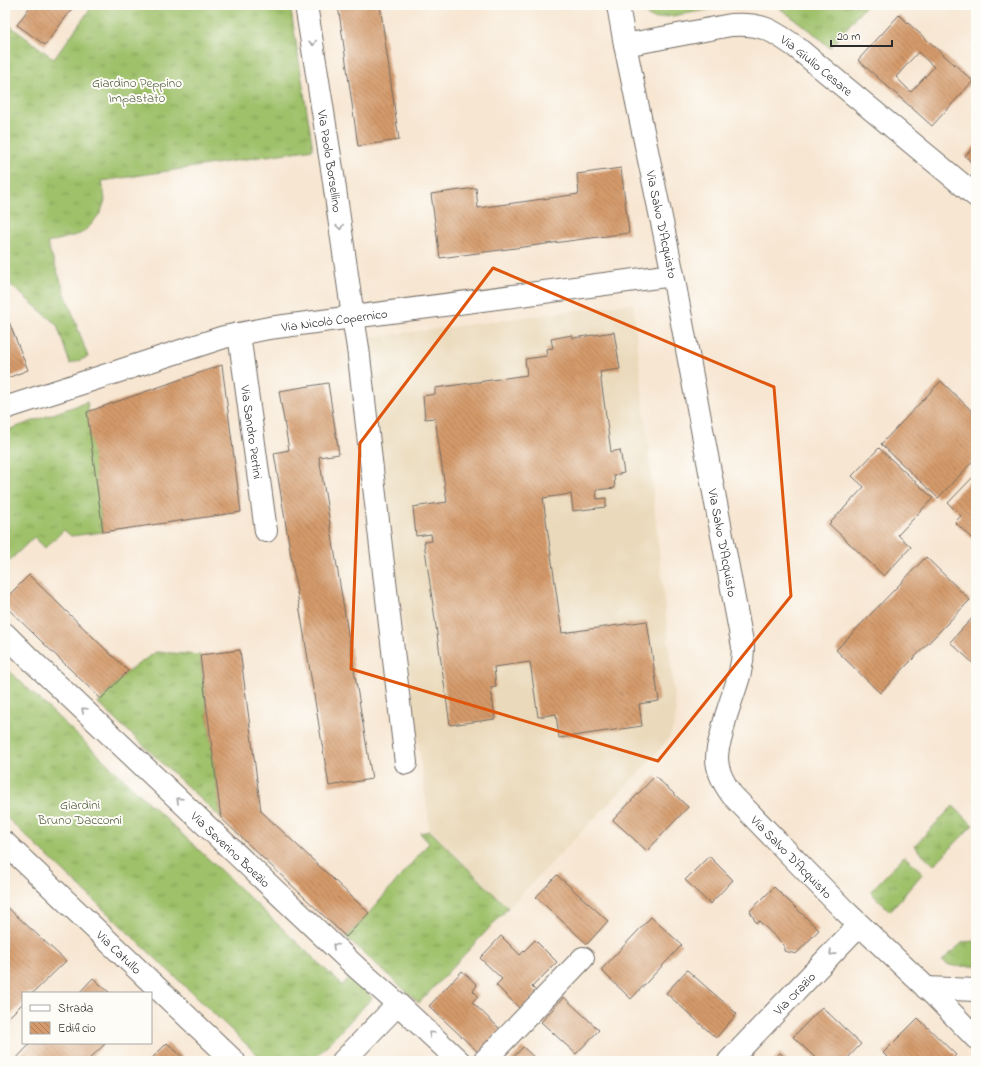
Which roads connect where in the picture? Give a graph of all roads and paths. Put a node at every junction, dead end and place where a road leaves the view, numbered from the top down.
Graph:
1 (306, 5) edge
2 (618, 5) edge
3 (625, 45) junction
4 (976, 196) edge
5 (673, 275) junction
6 (353, 317) junction
7 (239, 334) junction
8 (5, 408) edge
9 (266, 531) dead end
10 (5, 634) edge
11 (406, 763) dead end
12 (5, 843) edge
13 (859, 925) junction
14 (583, 958) dead end
15 (976, 990) edge
16 (930, 992) junction
17 (398, 1004) junction
18 (976, 1017) edge
19 (976, 1038) edge
20 (234, 1061) edge
21 (343, 1061) edge
22 (459, 1061) edge
23 (484, 1061) edge
24 (729, 1061) edge

1 -> 6 street, Via Paolo Borsellino
2 - 3 street, Via Salvo D'Acquisto
3 - 4 street, Via Giulio Cesare
3 - 5 street, Via Salvo D'Acquisto
5 - 6 street, Via Nicolò Copernico
5 - 13 street, Via Salvo D'Acquisto
6 - 7 street, Via Nicolò Copernico
6 - 11 street, Via Paolo Borsellino
7 - 8 street, Via Nicolò Copernico
7 - 9 street, Via Sandro Pertini
17 -> 10 street, Via Severino Boezio
12 - 20 street, Via Catullo
13 - 16 street, Via Salvo D'Acquisto
13 -> 24 street, Via Orazio
14 - 23 street
15 - 16 street
16 - 18 street, Via Salvo D'Acquisto
16 - 19 street, Via Salvo D'Acquisto
17 - 21 street
22 -> 17 street, Via Severino Boezio

